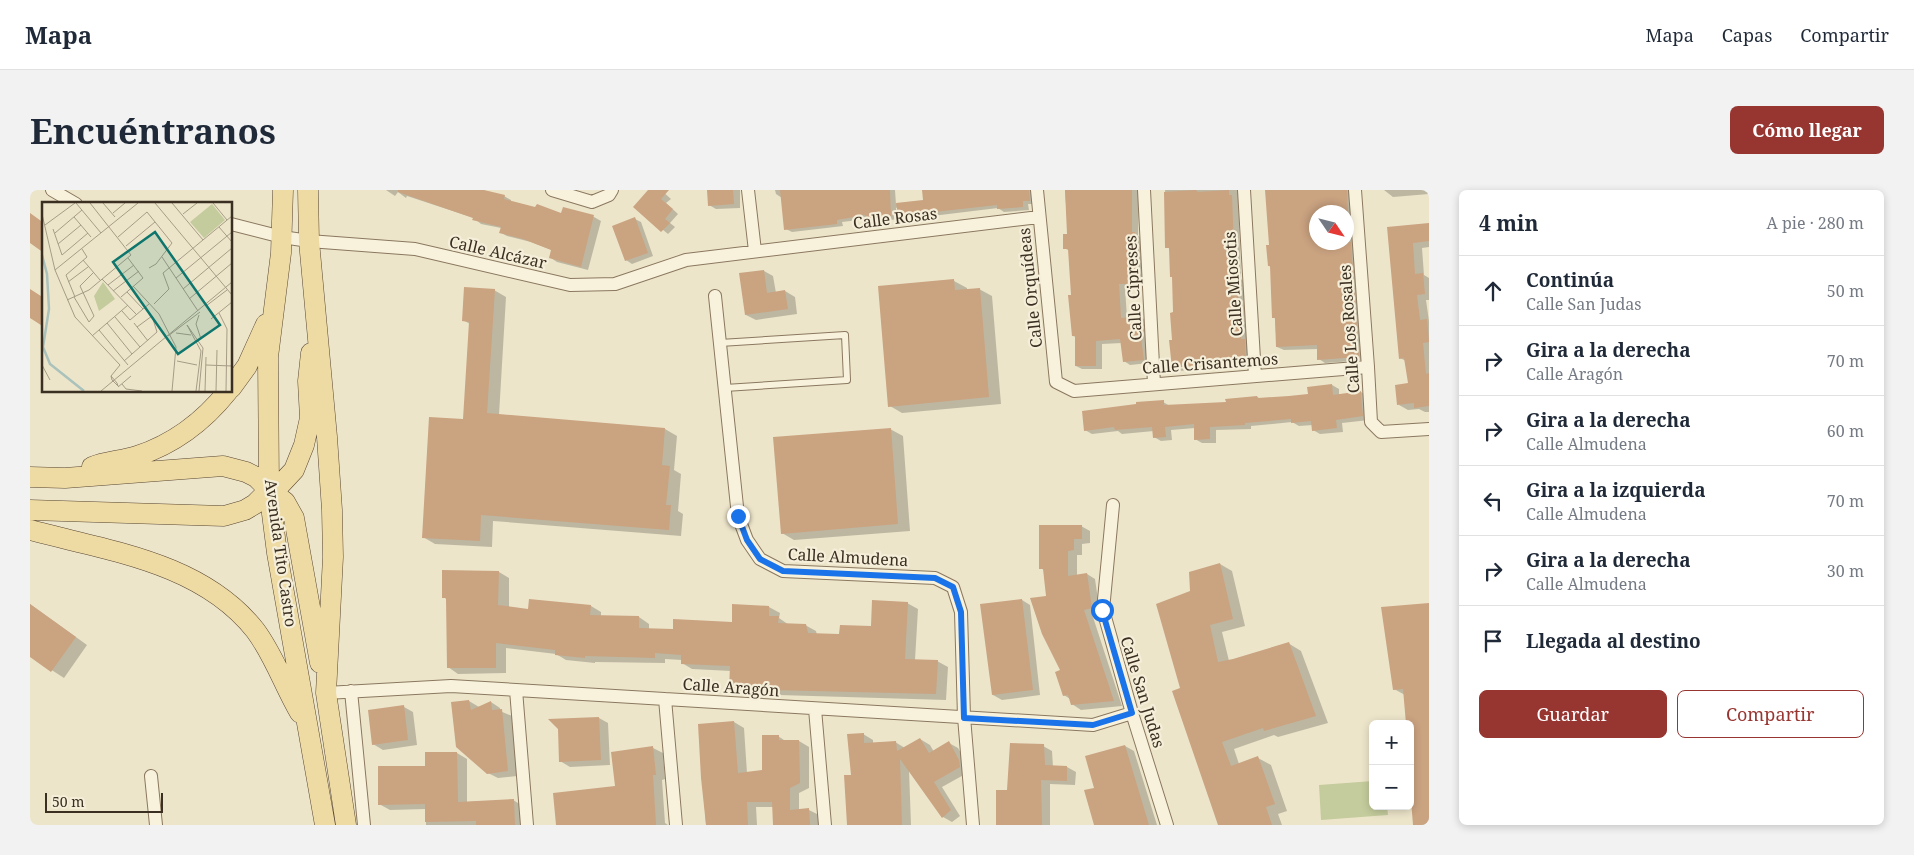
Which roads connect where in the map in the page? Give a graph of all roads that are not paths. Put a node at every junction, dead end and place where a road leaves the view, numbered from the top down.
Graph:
1 (52, 190) edge
2 (282, 190) edge
3 (308, 190) edge
4 (552, 190) edge
5 (612, 190) edge
6 (748, 190) edge
7 (1037, 190) edge
8 (1144, 190) edge
9 (1244, 190) edge
10 (1355, 190) edge
11 (73, 202) edge
12 (1039, 217) junction
13 (232, 224) edge
14 (282, 237) junction
15 (309, 241) junction
16 (755, 251) junction
17 (715, 296) dead end
18 (274, 301) junction
19 (316, 326) junction
20 (720, 343) junction
21 (1368, 367) junction
22 (1255, 376) junction
23 (1056, 382) joint
24 (1154, 384) junction
25 (232, 387) edge
26 (725, 388) junction
27 (227, 392) edge
28 (1429, 429) edge
29 (30, 477) edge
30 (65, 478) junction
31 (269, 490) junction
32 (1113, 506) dead end
33 (30, 510) edge
34 (30, 530) edge
35 (516, 690) junction
36 (351, 691) junction
37 (326, 693) junction
38 (665, 699) junction
39 (815, 709) junction
40 (1132, 713) junction
41 (964, 718) junction
42 (308, 726) junction
43 (151, 776) dead end
44 (324, 824) edge
45 (156, 825) edge
46 (346, 825) edge
47 (364, 825) edge
48 (527, 825) edge
49 (676, 825) edge
50 (825, 825) edge
51 (973, 825) edge
52 (1168, 825) edge

1 - 11 street
2 - 14 main road, Avenida Tito Castro
3 - 15 main road
4 - 5 street
6 - 16 street
7 - 12 street, Calle Orquídeas
8 - 24 street, Calle Cipreses
9 - 22 street, Calle Miosotis
10 - 21 street, Calle Los Rosales
12 - 16 street, Calle Rosas
12 - 23 street, Calle Orquídeas
13 - 14 street, Calle Alcázar
14 - 15 street, Calle Alcázar
14 - 18 main road, Avenida Tito Castro
15 - 16 street, Calle Alcázar
15 - 19 main road
17 - 20 street, Calle Almudena
18 - 25 main road
18 - 31 main road, Avenida Tito Castro
19 - 31 main road
19 - 37 main road
20 - 26 street, Calle Almudena
20 - 26 lane
21 - 22 street, Calle Crisantemos
21 - 28 street, Calle Los Rosales
22 - 24 street, Calle Crisantemos
23 - 24 street, Calle Crisantemos
26 - 41 street, Calle Almudena
27 - 30 main road
29 - 30 main road
30 - 31 main road
31 - 33 main road
31 - 37 main road
31 - 42 main road, Avenida Tito Castro
32 - 40 street, Calle San Judas
34 - 42 main road
35 - 36 street, Calle Aragón
35 - 38 street, Calle Aragón
35 - 48 street
36 - 37 street, Calle Aragón
36 - 47 street
37 - 46 main road
38 - 39 street, Calle Aragón
38 - 49 street
39 - 41 street, Calle Aragón
39 - 50 street
40 - 41 street, Calle Aragón
40 - 52 street, Calle San Judas
41 - 51 street, Calle Almudena
42 - 44 main road, Avenida Tito Castro
43 - 45 street

